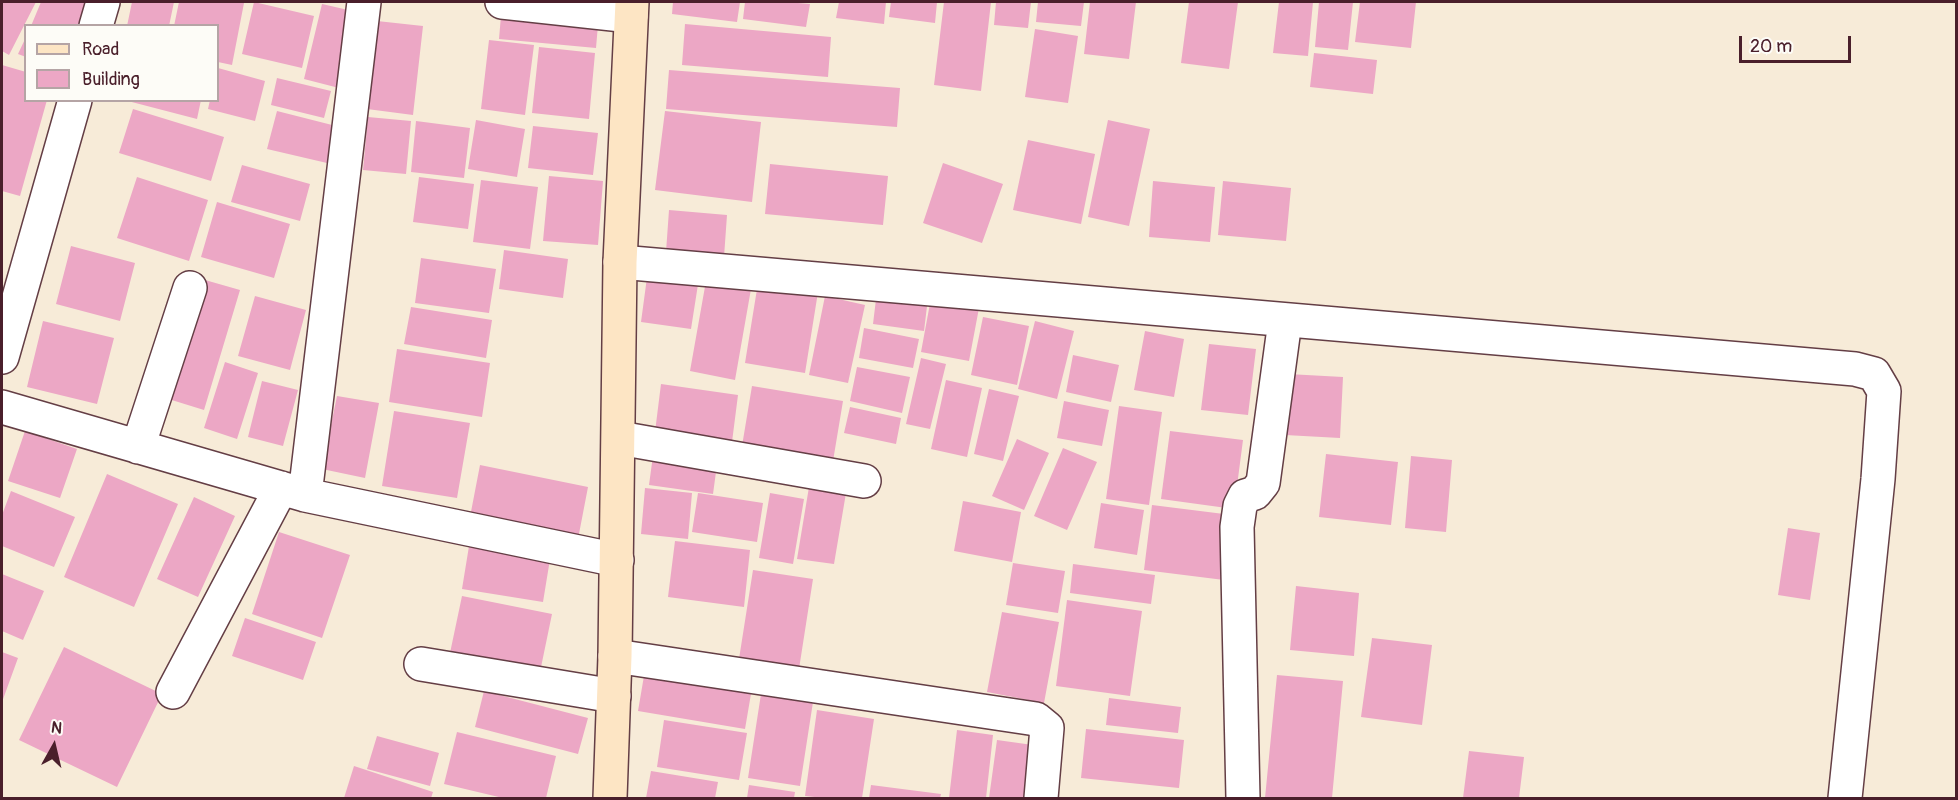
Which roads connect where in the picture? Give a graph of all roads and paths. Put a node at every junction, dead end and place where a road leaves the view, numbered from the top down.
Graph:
1 (103, 2) edge
2 (364, 2) edge
3 (502, 2) edge
4 (631, 9) edge
5 (97, 24) edge
6 (74, 102) edge
7 (620, 262) junction
8 (190, 288) dead end
9 (1285, 321) junction
10 (2, 357) edge
11 (2, 408) edge
12 (619, 438) junction
13 (138, 447) junction
14 (864, 481) dead end
15 (293, 491) junction
16 (617, 560) junction
17 (615, 656) junction
18 (421, 664) dead end
19 (173, 692) dead end
20 (614, 696) junction
21 (610, 798) edge
22 (1041, 798) edge
23 (1243, 798) edge
24 (1845, 798) edge

1 - 5 street
2 - 15 street
3 - 4 street
4 - 7 street
6 - 10 street
7 - 9 street
7 - 12 street
8 - 13 street
9 - 23 street
9 - 24 street
11 - 13 street
12 - 14 street
12 - 16 street
13 - 15 street
15 - 16 street
15 - 19 street
16 - 17 street
17 - 20 street
17 - 22 street
18 - 20 street
20 - 21 street

